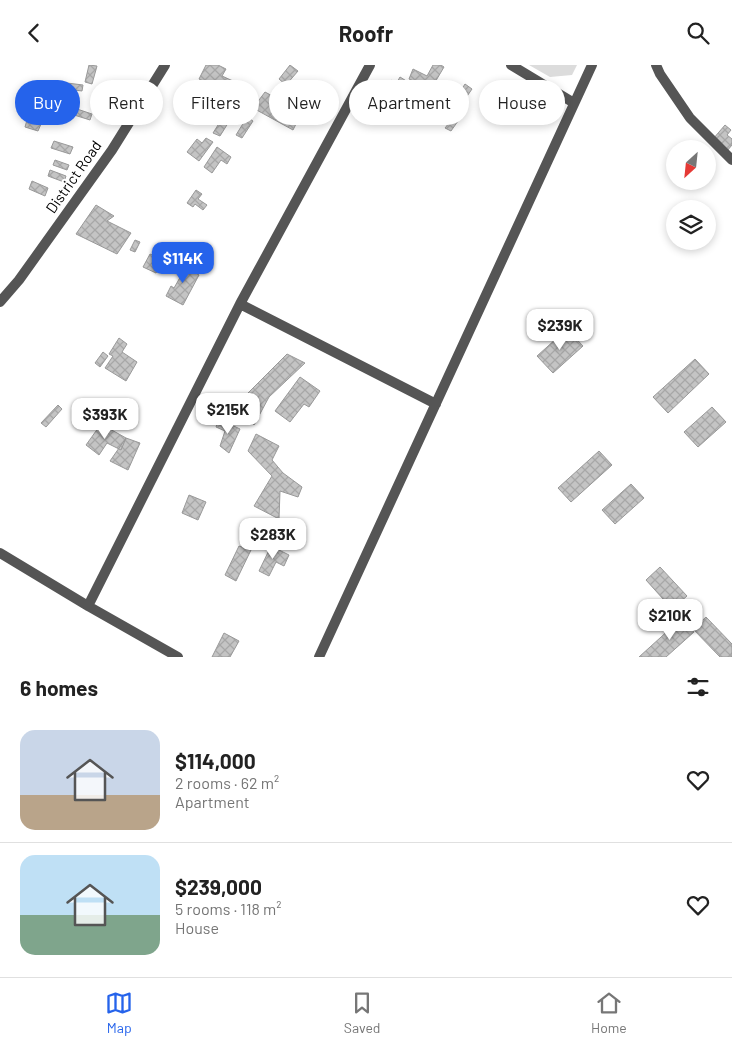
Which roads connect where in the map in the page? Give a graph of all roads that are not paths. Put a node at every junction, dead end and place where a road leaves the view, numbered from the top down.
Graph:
1 (165, 65) edge
2 (370, 65) edge
3 (512, 65) edge
4 (592, 65) edge
5 (656, 65) edge
6 (574, 103) junction
7 (732, 160) edge
8 (0, 302) edge
9 (240, 304) junction
10 (436, 403) junction
11 (0, 553) edge
12 (88, 606) junction
13 (178, 657) edge
14 (319, 657) edge

1 - 8 street, District Road
2 - 9 street
3 - 6 street
4 - 6 street
5 - 7 street
6 - 10 street
9 - 10 street
9 - 12 street
10 - 14 street
11 - 12 street
12 - 13 street

